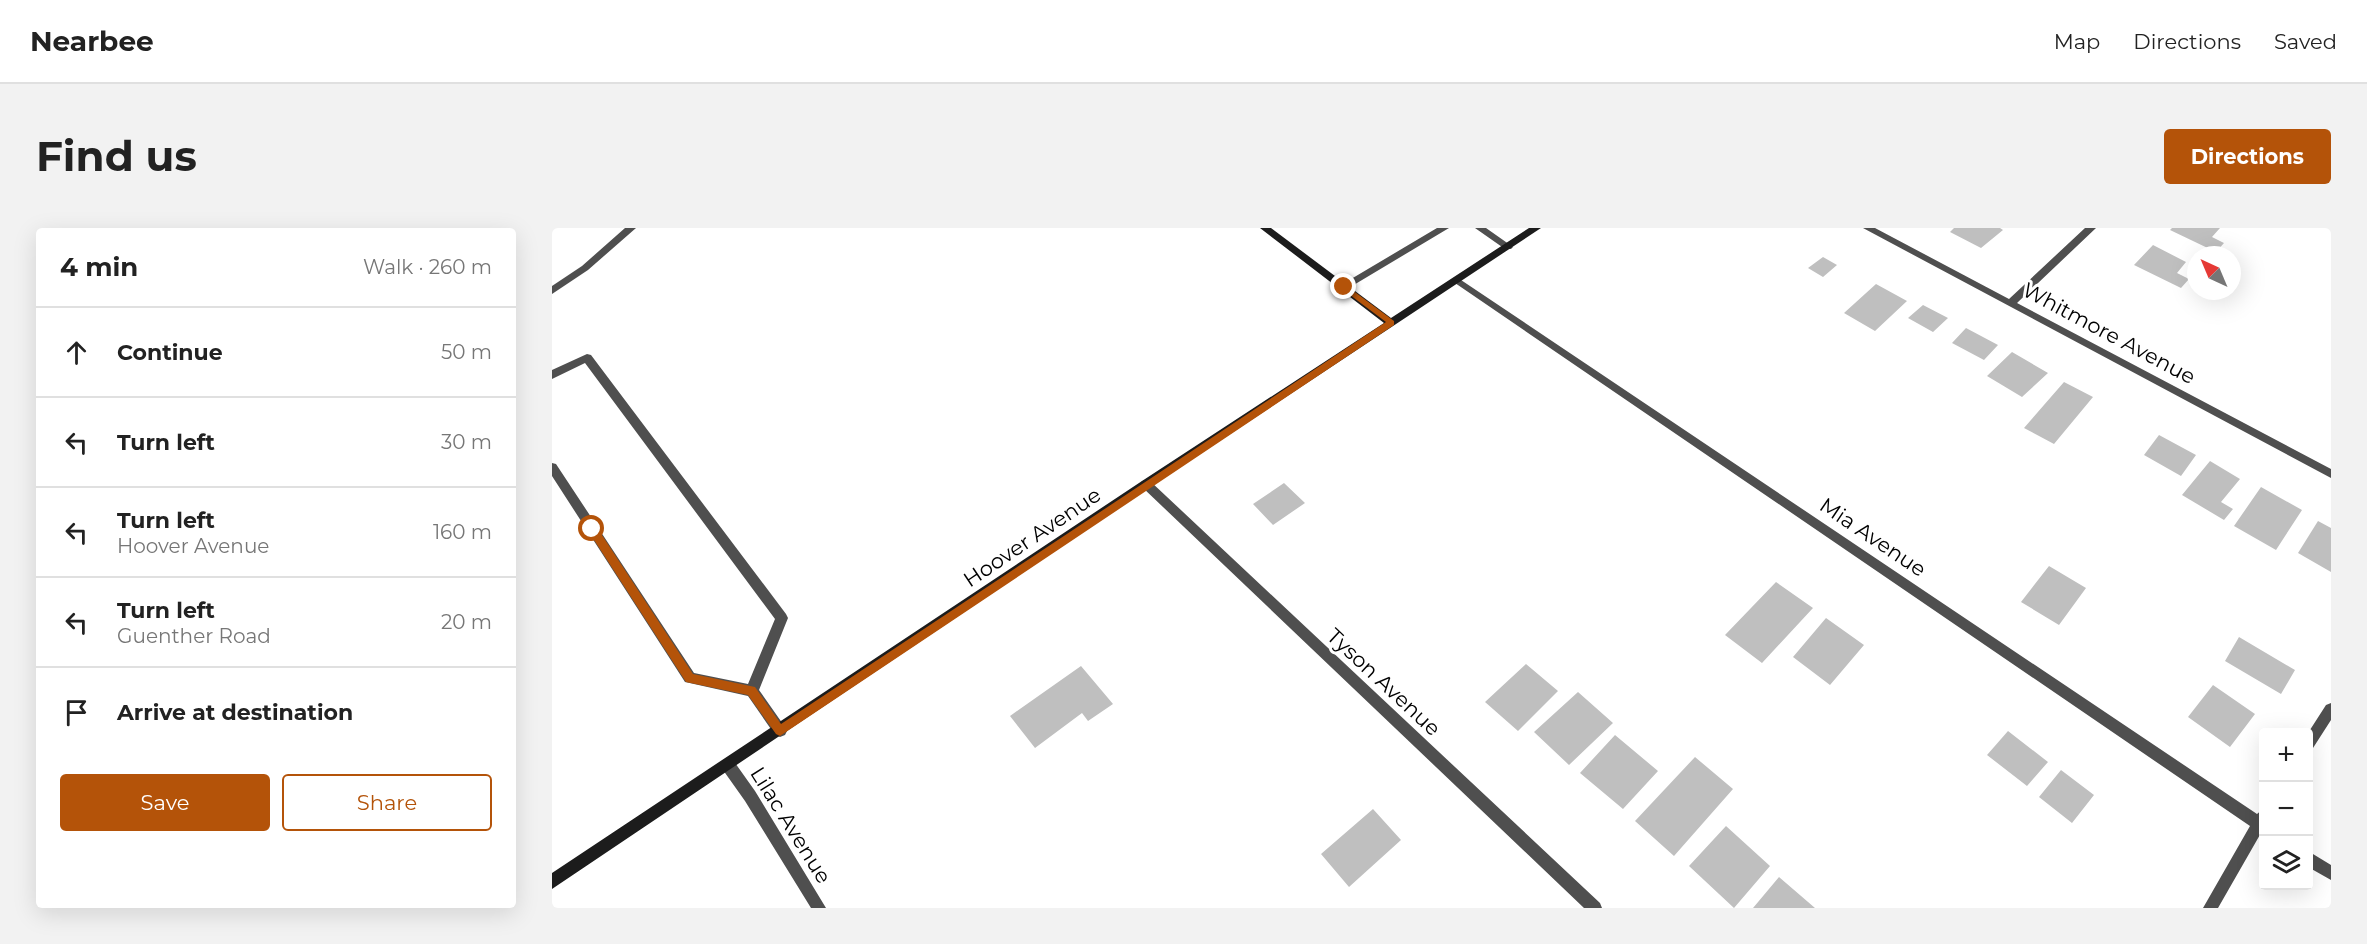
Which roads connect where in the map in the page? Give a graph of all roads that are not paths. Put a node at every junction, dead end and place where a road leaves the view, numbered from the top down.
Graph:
1 (631, 228) edge
2 (1265, 228) edge
3 (1444, 228) edge
4 (1480, 228) edge
5 (1536, 228) edge
6 (1868, 228) edge
7 (2091, 228) edge
8 (1509, 247) junction
9 (1458, 281) junction
10 (1344, 287) junction
11 (552, 291) edge
12 (2011, 303) junction
13 (1391, 323) junction
14 (552, 375) edge
15 (552, 467) edge
16 (2331, 474) edge
17 (1146, 484) junction
18 (752, 691) junction
19 (2331, 709) edge
20 (780, 731) junction
21 (2313, 736) edge
22 (728, 765) junction
23 (2259, 820) edge
24 (2259, 827) edge
25 (2313, 861) edge
26 (2331, 873) edge
27 (552, 882) edge
28 (819, 908) edge
29 (1595, 908) edge
30 (2210, 908) edge

1 - 11 street
2 - 10 street
3 - 10 street
4 - 8 street
5 - 8 street, Hoover Avenue
6 - 12 street, Whitmore Avenue
7 - 12 street
8 - 9 street, Hoover Avenue
9 - 13 street, Hoover Avenue
9 - 23 street, Mia Avenue
10 - 13 street
12 - 16 street, Whitmore Avenue
13 - 17 street, Hoover Avenue
14 - 18 street
15 - 18 street
17 - 20 street, Hoover Avenue
17 - 29 street, Tyson Avenue
18 - 20 street
19 - 21 street
20 - 22 street, Hoover Avenue
22 - 27 street, Hoover Avenue
22 - 28 street, Lilac Avenue
24 - 30 street
25 - 26 street

